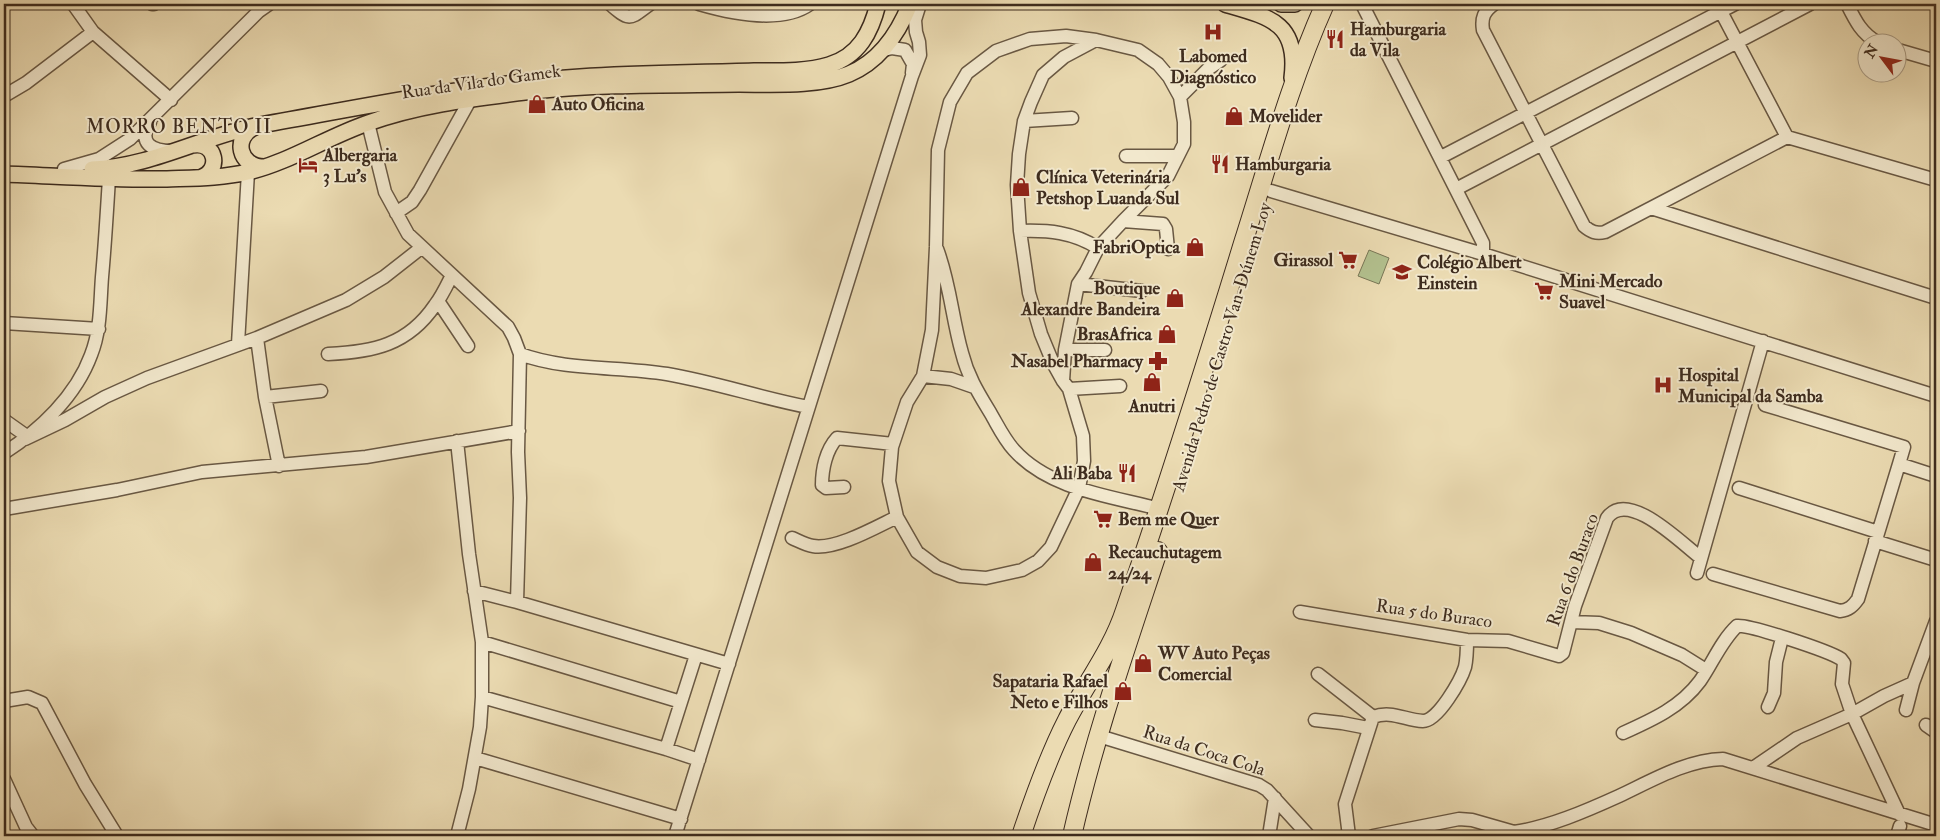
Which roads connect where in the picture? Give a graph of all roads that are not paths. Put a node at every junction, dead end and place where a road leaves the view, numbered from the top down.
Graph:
1 (73, 4) edge
2 (269, 4) edge
3 (610, 4) edge
4 (650, 4) edge
5 (699, 4) edge
6 (810, 4) edge
7 (878, 4) edge
8 (910, 4) edge
9 (920, 4) edge
10 (1225, 4) edge
11 (1281, 4) edge
12 (1295, 4) edge
13 (1325, 4) edge
14 (1336, 4) edge
15 (1362, 4) edge
16 (1494, 4) edge
17 (1735, 4) edge
18 (1810, 4) edge
19 (1847, 4) edge
20 (1718, 8) edge
21 (93, 32) junction
22 (1863, 32) edge
23 (1096, 40) junction
24 (1736, 42) junction
25 (884, 50) junction
26 (1908, 53) edge
27 (1220, 60) dead end
28 (1936, 61) edge
29 (912, 76) junction
30 (4, 96) edge
31 (1180, 97) junction
32 (1289, 98) junction
33 (171, 100) junction
34 (470, 100) junction
35 (1526, 113) junction
36 (1072, 118) dead end
37 (152, 119) junction
38 (1024, 121) junction
39 (368, 123) junction
40 (255, 126) junction
41 (1786, 137) junction
42 (1542, 144) junction
43 (193, 145) junction
44 (175, 150) junction
45 (1126, 156) dead end
46 (1178, 156) junction
47 (1441, 158) junction
48 (4, 166) edge
49 (264, 167) junction
50 (64, 169) junction
51 (248, 172) junction
52 (4, 174) edge
53 (109, 178) junction
54 (200, 178) junction
55 (1936, 180) edge
56 (1456, 189) junction
57 (1271, 191) junction
58 (1651, 208) junction
59 (396, 213) junction
60 (1123, 220) junction
61 (1020, 231) junction
62 (936, 247) junction
63 (421, 248) junction
64 (1098, 248) junction
65 (1168, 249) dead end
66 (1483, 254) junction
67 (452, 275) junction
68 (1078, 284) junction
69 (1142, 291) dead end
70 (1936, 298) edge
71 (438, 301) junction
72 (4, 323) edge
73 (99, 329) junction
74 (257, 338) junction
75 (1763, 341) junction
76 (238, 344) junction
77 (468, 346) dead end
78 (1066, 350) junction
79 (1105, 350) dead end
80 (328, 354) dead end
81 (520, 354) junction
82 (923, 376) junction
83 (1066, 385) junction
84 (1120, 386) dead end
85 (974, 387) junction
86 (321, 391) dead end
87 (1936, 396) edge
88 (265, 397) junction
89 (1765, 405) dead end
90 (808, 408) junction
91 (4, 420) edge
92 (519, 431) junction
93 (27, 438) junction
94 (457, 441) junction
95 (893, 444) junction
96 (4, 453) edge
97 (1899, 464) junction
98 (279, 466) junction
99 (1936, 476) edge
100 (844, 487) dead end
101 (1078, 488) junction
102 (1739, 488) dead end
103 (4, 509) edge
104 (1160, 509) junction
105 (897, 517) junction
106 (1877, 536) junction
107 (792, 538) dead end
108 (1701, 558) junction
109 (1936, 560) edge
110 (1697, 573) dead end
111 (1713, 574) dead end
112 (474, 591) junction
113 (517, 602) junction
114 (1300, 612) dead end
115 (1936, 621) edge
116 (1571, 622) junction
117 (1782, 638) junction
118 (1467, 640) junction
119 (482, 642) junction
120 (1561, 654) joint
121 (696, 655) junction
122 (729, 664) junction
123 (1706, 670) junction
124 (1318, 674) dead end
125 (1913, 683) junction
126 (482, 697) junction
127 (4, 701) edge
128 (680, 702) junction
129 (1768, 706) dead end
130 (1906, 710) dead end
131 (1852, 714) junction
132 (1315, 720) dead end
133 (1371, 722) junction
134 (1623, 733) dead end
135 (1099, 736) junction
136 (666, 748) junction
137 (475, 758) junction
138 (700, 760) junction
139 (1753, 768) junction
140 (4, 779) edge
141 (1275, 798) junction
142 (681, 819) junction
143 (1899, 825) edge
144 (1936, 825) edge
145 (1023, 833) edge
146 (1514, 834) edge
147 (33, 836) edge
148 (116, 836) edge
149 (457, 836) edge
150 (675, 836) edge
151 (1072, 836) edge
152 (1269, 836) edge
153 (1309, 836) edge
154 (1349, 836) edge
155 (1373, 836) edge

1 - 21 street
2 - 33 street
3 - 4 street
5 - 6 street
7 - 40 main road, Rua da Vila do Gamek
8 - 25 main road, Rua da Vila do Gamek
9 - 29 street
10 - 32 main road
11 - 12 main road
13 - 32 highway, Avenida Pedro de Castro Van-Dúnem Loy
14 - 57 highway, Avenida Pedro de Castro Van-Dúnem Loy
15 - 47 street
16 - 35 street
17 - 20 street
18 - 24 street
19 - 22 street
20 - 24 street
20 - 35 street
21 - 30 street
21 - 33 street
23 - 31 street
23 - 38 street
23 - 62 street
24 - 41 street
24 - 42 street
25 - 29 street
25 - 34 main road, Rua da Vila do Gamek
26 - 28 street
27 - 31 street
29 - 90 street
31 - 46 street
32 - 104 highway, Avenida Pedro de Castro Van-Dúnem Loy
33 - 37 street
34 - 39 main road, Rua da Vila do Gamek
34 - 59 street
35 - 42 street
35 - 47 street
36 - 38 street
37 - 44 street
37 - 50 street
38 - 61 street
39 - 49 main road, Rua da Vila do Gamek
39 - 59 street
40 - 43 main road, Rua da Vila do Gamek
40 - 49 main road
41 - 55 street
41 - 58 street
42 - 56 street
42 - 58 street
43 - 44 main road, Rua da Vila do Gamek
43 - 54 main road
44 - 50 main road, Rua da Vila do Gamek
45 - 46 street
46 - 60 street
47 - 56 street
48 - 50 main road, Rua da Vila do Gamek
49 - 51 main road, Rua da Vila do Gamek
51 - 54 main road, Rua da Vila do Gamek
51 - 76 street
52 - 53 main road, Rua da Vila do Gamek
53 - 54 main road, Rua da Vila do Gamek
53 - 73 street
56 - 66 street
57 - 66 street
57 - 135 highway, Avenida Pedro de Castro Van-Dúnem Loy
58 - 70 street
59 - 63 street
60 - 64 street
60 - 65 street
61 - 64 street
61 - 83 street
62 - 82 street
62 - 85 street
63 - 67 street
63 - 74 street
64 - 68 street
66 - 75 street
67 - 71 street
67 - 81 street
68 - 69 street
68 - 78 street
71 - 77 street
71 - 80 street
72 - 73 street
73 - 93 street
74 - 76 street
74 - 88 street
75 - 87 street
75 - 108 street
76 - 93 street
78 - 79 street
78 - 83 street
81 - 90 street
81 - 92 street
82 - 85 street
82 - 95 street
83 - 84 street
83 - 101 street
85 - 101 street
86 - 88 street
88 - 98 street
89 - 97 street
90 - 122 street
91 - 93 street
92 - 94 street
92 - 113 street
93 - 96 street
94 - 98 street
94 - 112 street
95 - 100 street
95 - 105 street
97 - 99 street
97 - 106 street
98 - 103 street
101 - 104 street
101 - 105 street
102 - 106 street
104 - 145 highway, Avenida Pedro de Castro Van-Dúnem Loy
105 - 107 street
106 - 109 street
106 - 111 street
108 - 110 street
108 - 116 street, Rua 6 do Buraco
112 - 113 street
112 - 119 street
113 - 121 street
114 - 118 street, Rua 5 do Buraco
115 - 125 street
116 - 120 street, Rua 6 do Buraco
116 - 123 street
117 - 123 street
117 - 129 street
117 - 131 street
118 - 120 street, Rua 5 do Buraco
118 - 133 street
119 - 126 street
119 - 128 street
121 - 122 street
121 - 128 street
122 - 138 street
123 - 134 street
124 - 133 street
125 - 130 street
125 - 131 street
126 - 136 street
126 - 137 street
127 - 148 street
128 - 136 street
131 - 139 street
131 - 143 street
132 - 133 street
133 - 154 street
135 - 141 street, Rua da Coca Cola
135 - 151 highway, Avenida Pedro de Castro Van-Dúnem Loy
136 - 138 street
137 - 142 street
137 - 149 street
138 - 142 street
139 - 143 street
139 - 146 street
140 - 147 street
141 - 152 street
141 - 153 street, Rua da Coca Cola
142 - 150 street
143 - 144 street
146 - 155 street

